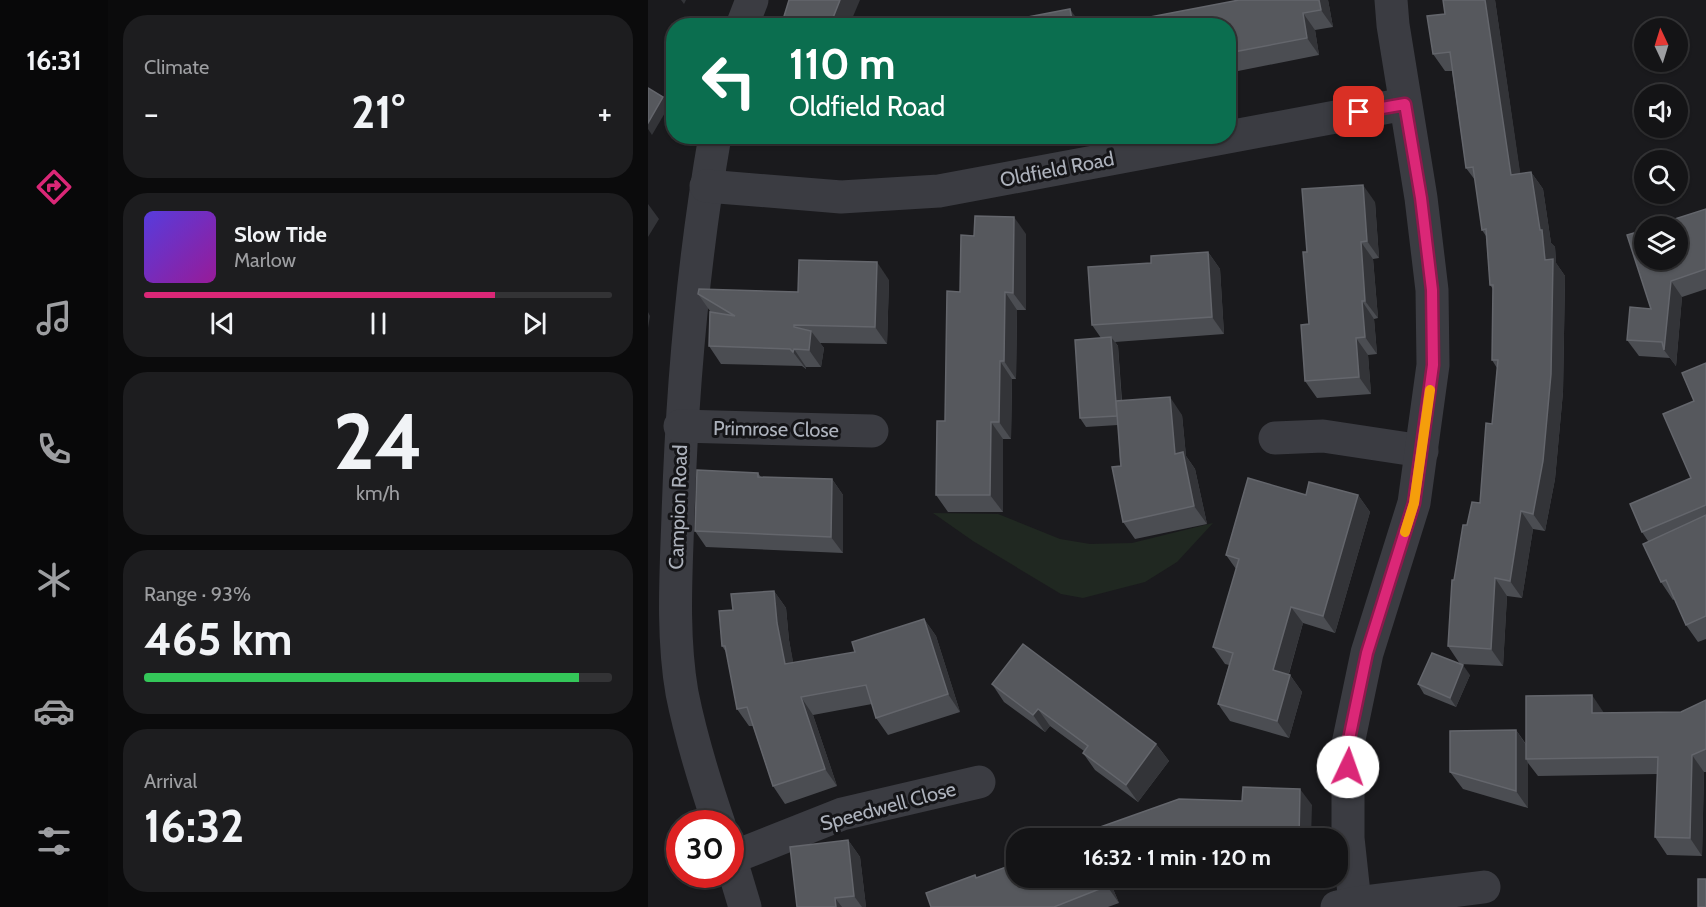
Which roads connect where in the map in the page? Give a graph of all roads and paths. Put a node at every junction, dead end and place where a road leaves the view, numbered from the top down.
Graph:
1 (752, 0) edge
2 (1390, 0) edge
3 (745, 18) edge
4 (1405, 104) junction
5 (1236, 136) edge
6 (714, 144) edge
7 (1191, 144) edge
8 (706, 186) junction
9 (680, 426) junction
10 (872, 431) dead end
11 (1275, 438) dead end
12 (1422, 452) junction
13 (979, 782) dead end
14 (714, 810) edge
15 (744, 852) edge
16 (1484, 887) dead end
17 (740, 888) edge
18 (1346, 905) edge
19 (745, 907) edge

1 - 3 street
2 - 4 street
4 - 5 street, Oldfield Road
4 - 12 street
6 - 8 street, Campion Road
7 - 8 street, Oldfield Road
8 - 9 street, Campion Road
9 - 10 street, Primrose Close
9 - 14 street, Campion Road
11 - 12 street
12 - 18 street
13 - 15 street, Speedwell Close
16 - 18 street
17 - 19 street

